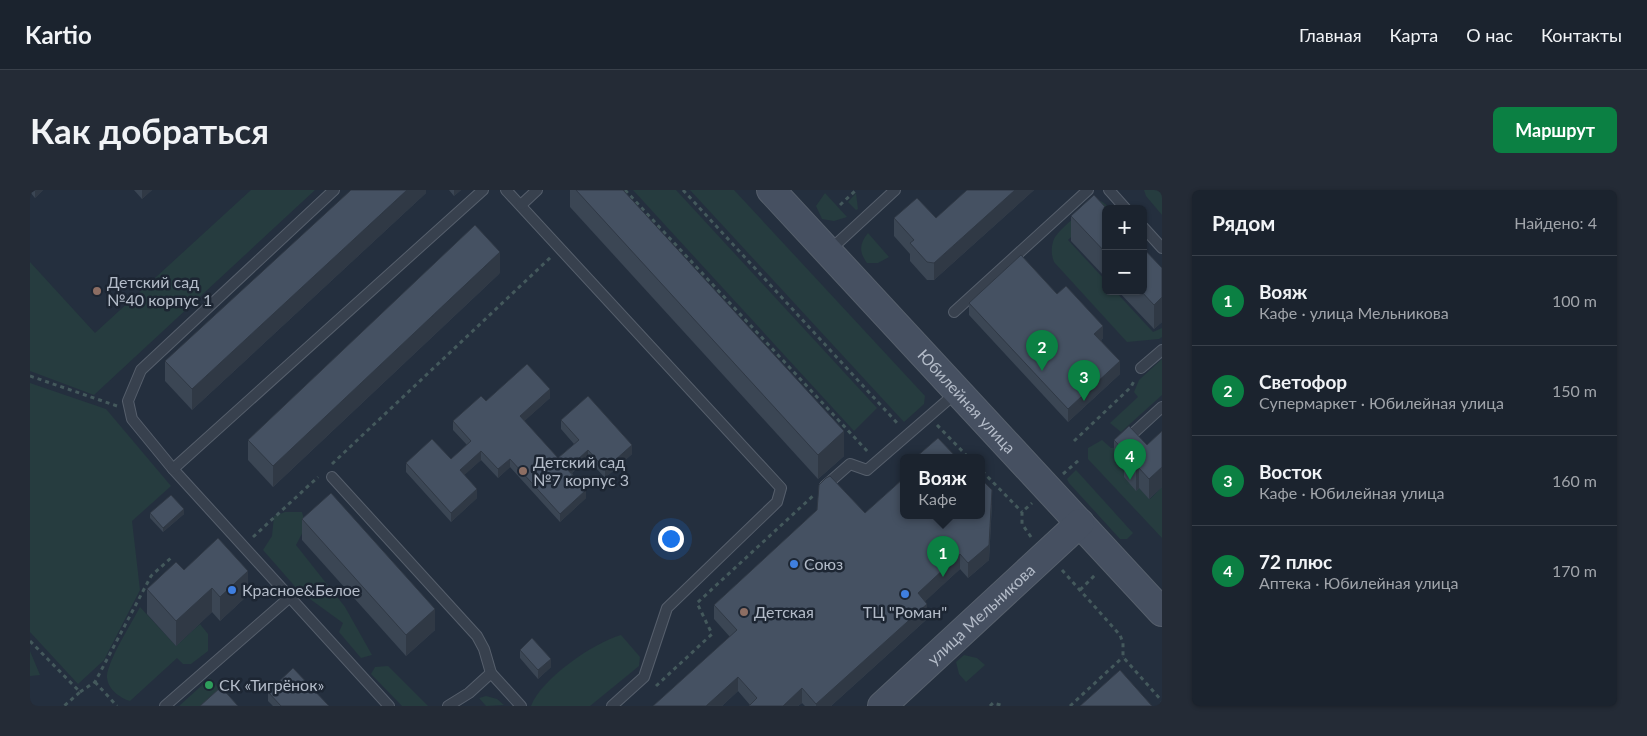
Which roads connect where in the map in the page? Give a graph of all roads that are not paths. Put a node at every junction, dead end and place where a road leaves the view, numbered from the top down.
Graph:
1 (334, 190) edge
2 (483, 190) edge
3 (506, 190) edge
4 (537, 190) edge
5 (771, 190) edge
6 (895, 190) edge
7 (1088, 190) edge
8 (1109, 190) edge
9 (521, 205) junction
10 (1122, 205) edge
11 (1147, 231) edge
12 (1162, 248) edge
13 (828, 252) junction
14 (954, 312) dead end
15 (1162, 350) edge
16 (1141, 368) road end
17 (958, 391) junction
18 (1162, 407) edge
19 (1128, 438) edge
20 (173, 469) junction
21 (332, 477) dead end
22 (825, 486) edge
23 (1080, 523) junction
24 (290, 597) junction
25 (1162, 612) edge
26 (491, 674) junction
27 (165, 706) edge
28 (389, 706) edge
29 (448, 706) edge
30 (522, 706) edge
31 (612, 706) edge
32 (882, 706) edge

1 - 20 lane
2 - 20 lane
3 - 9 lane
4 - 9 lane
5 - 13 main road, Юбилейная улица
6 - 13 lane
7 - 14 lane
8 - 10 lane
9 - 31 lane
11 - 12 lane
13 - 17 main road, Юбилейная улица
15 - 16 lane
17 - 22 lane
17 - 23 main road, Юбилейная улица
18 - 19 lane
20 - 24 lane
21 - 26 lane
23 - 25 main road, Юбилейная улица
23 - 32 main road, улица Мельникова
24 - 27 lane
24 - 28 lane
26 - 29 lane
26 - 30 lane

